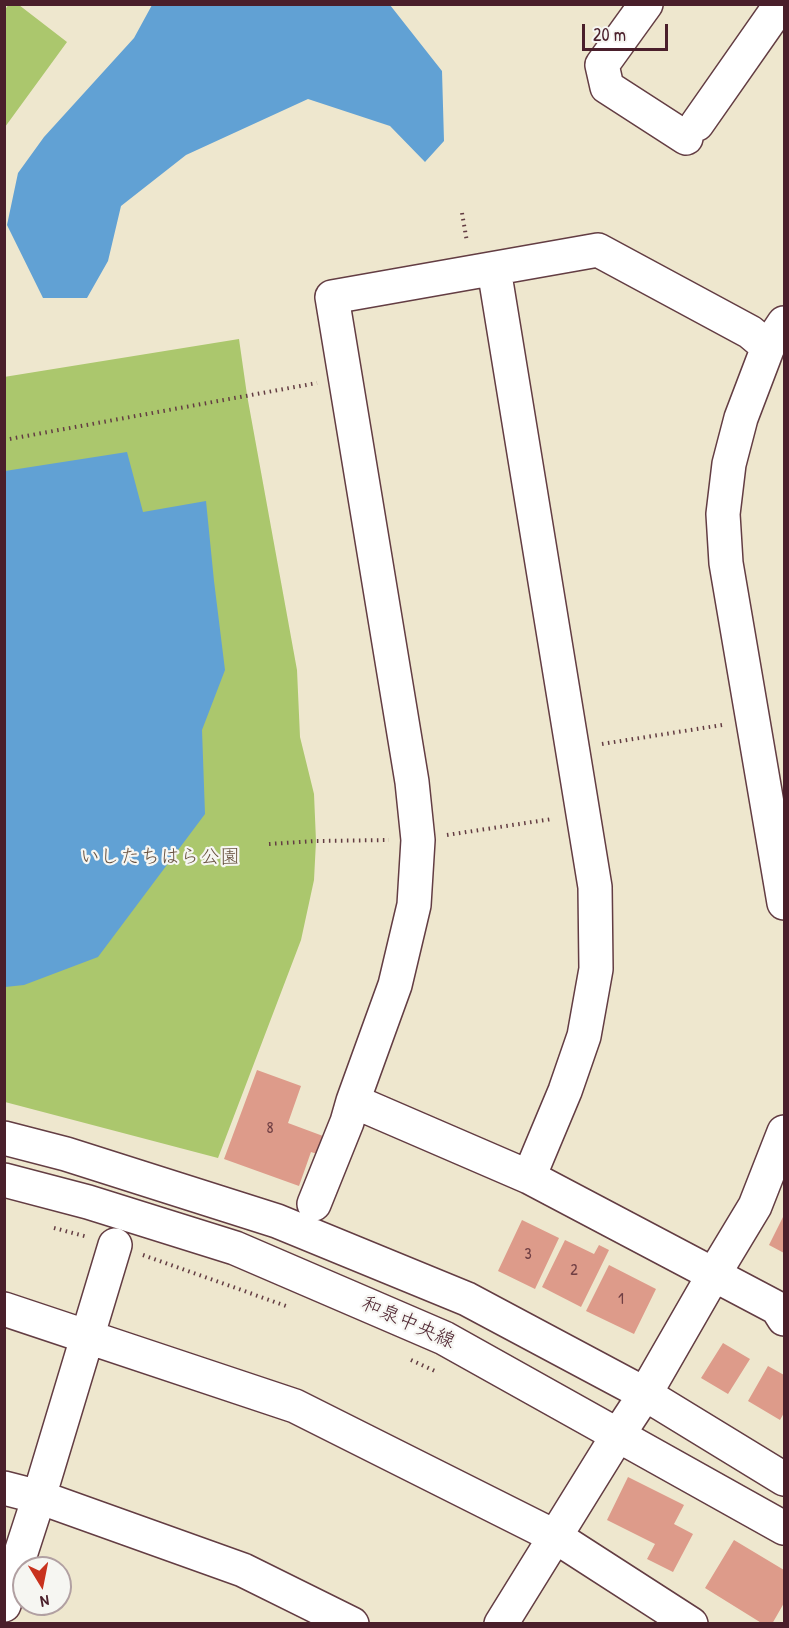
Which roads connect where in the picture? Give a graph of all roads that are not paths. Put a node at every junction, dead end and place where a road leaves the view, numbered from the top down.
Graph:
1 (646, 4) edge
2 (781, 4) edge
3 (494, 269) junction
4 (776, 335) edge
5 (784, 903) edge
6 (353, 1101) junction
7 (784, 1132) edge
8 (4, 1138) edge
9 (529, 1177) junction
10 (4, 1180) edge
11 (314, 1204) dead end
12 (115, 1245) road end
13 (714, 1274) junction
14 (4, 1310) edge
15 (784, 1319) edge
16 (88, 1336) junction
17 (645, 1394) junction
18 (618, 1434) junction
19 (784, 1479) edge
20 (4, 1488) edge
21 (39, 1497) junction
22 (784, 1528) edge
23 (556, 1536) junction
24 (4, 1605) edge
25 (352, 1623) edge
26 (501, 1623) edge
27 (691, 1623) edge

1 - 2 street
3 - 4 street
3 - 6 street
3 - 9 street
4 - 5 street
6 - 9 street
6 - 11 street
7 - 13 street
8 - 17 street
9 - 13 street
10 - 18 street, 和泉中央線
12 - 16 street
13 - 15 street
13 - 17 street
14 - 16 street
16 - 21 street
16 - 23 street
17 - 18 street
17 - 19 street
18 - 22 street, 和泉中央線
18 - 23 street
20 - 21 street
21 - 24 street
21 - 25 street
23 - 26 street
23 - 27 street

